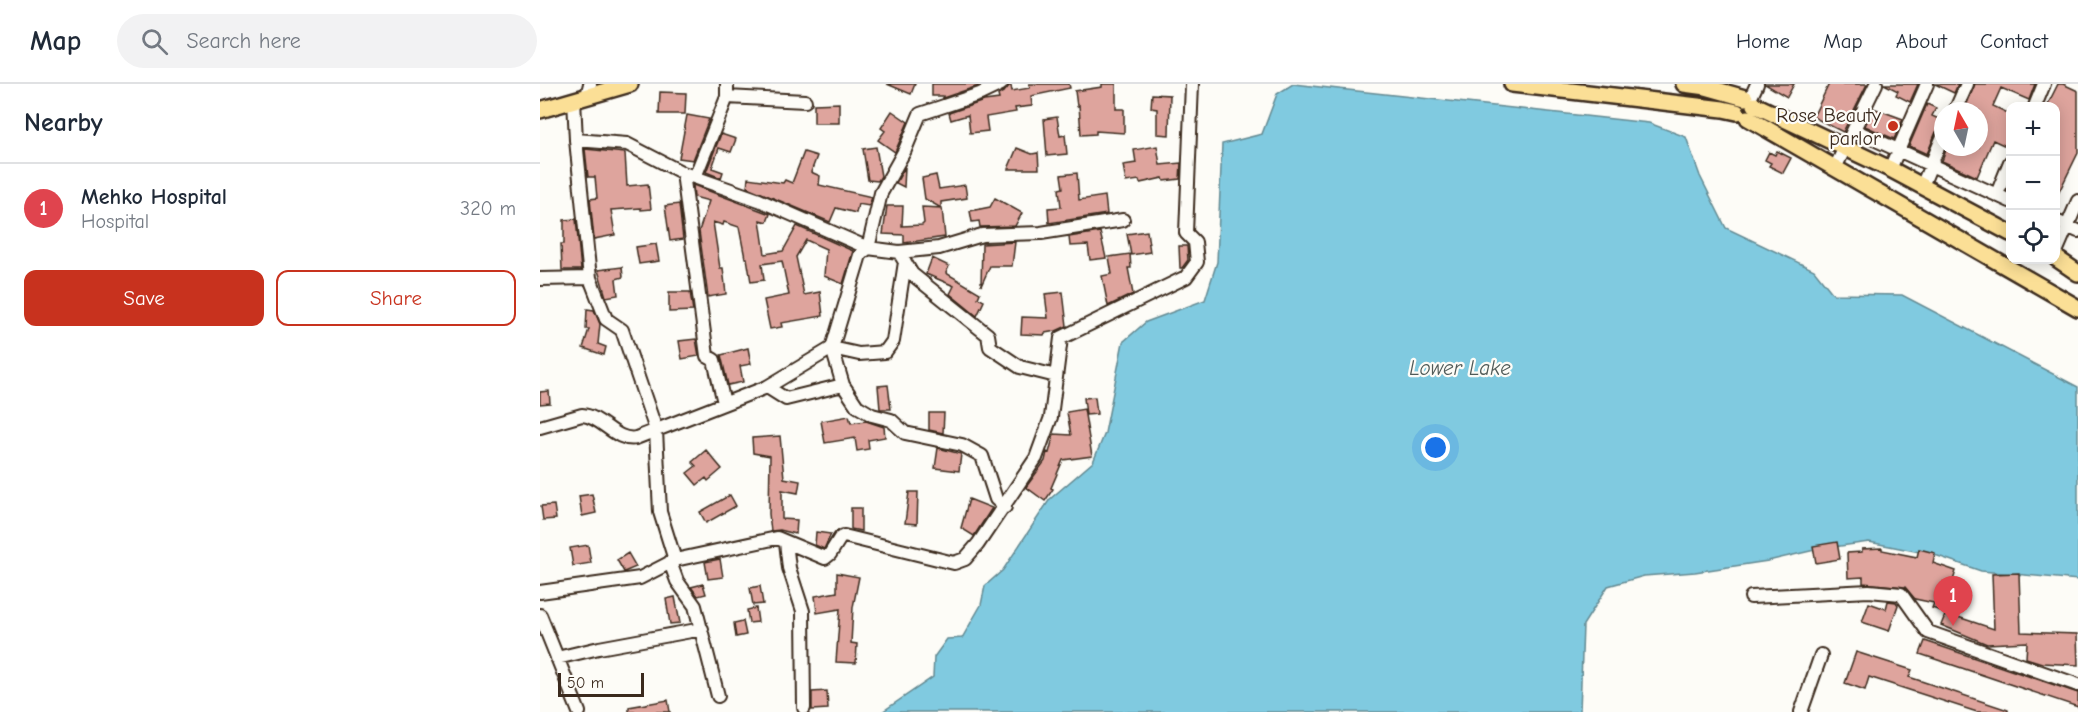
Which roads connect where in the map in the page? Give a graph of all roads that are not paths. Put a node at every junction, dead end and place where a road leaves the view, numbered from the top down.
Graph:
1 (630, 84) edge
2 (727, 84) edge
3 (1001, 84) edge
4 (1192, 84) edge
5 (1512, 84) edge
6 (1684, 84) edge
7 (1757, 84) edge
8 (1876, 84) edge
9 (1927, 84) edge
10 (1967, 84) edge
11 (2044, 84) edge
12 (584, 93) edge
13 (727, 97) junction
14 (805, 101) dead end
15 (1959, 102) edge
16 (2037, 102) edge
17 (1747, 106) junction
18 (540, 110) edge
19 (1854, 130) junction
20 (576, 140) junction
21 (1845, 146) junction
22 (1898, 150) junction
23 (1934, 155) edge
24 (1930, 164) junction
25 (1835, 168) junction
26 (1890, 169) junction
27 (2006, 171) edge
28 (683, 173) junction
29 (695, 177) junction
30 (1922, 186) junction
31 (1996, 194) junction
32 (2006, 199) edge
33 (2078, 201) edge
34 (1123, 220) dead end
35 (2067, 226) edge
36 (2006, 231) edge
37 (2060, 241) edge
38 (868, 248) junction
39 (902, 257) junction
40 (2060, 261) edge
41 (2078, 273) edge
42 (590, 278) junction
43 (540, 279) edge
44 (2078, 308) edge
45 (832, 348) junction
46 (1056, 376) junction
47 (843, 385) junction
48 (767, 387) junction
49 (724, 403) junction
50 (540, 427) edge
51 (656, 430) junction
52 (1005, 507) junction
53 (786, 542) junction
54 (673, 561) junction
55 (540, 592) edge
56 (1751, 597) dead end
57 (540, 615) edge
58 (702, 628) junction
59 (1821, 655) dead end
60 (557, 658) junction
61 (2078, 684) edge
62 (718, 696) dead end
63 (804, 708) dead end
64 (579, 712) edge
65 (1801, 712) edge

1 - 12 main road
2 - 13 street
3 - 38 street
4 - 46 street
5 - 17 main road
6 - 17 main road
7 - 17 street
8 - 19 street
9 - 22 street
10 - 15 street
11 - 16 street
12 - 18 main road
12 - 20 street
13 - 14 street
13 - 29 street
17 - 21 main road
17 - 25 main road
19 - 21 street
19 - 22 street
20 - 28 street
20 - 42 street
21 - 25 street
21 - 26 main road
22 - 24 street
22 - 26 street
23 - 24 street
24 - 30 street
24 - 31 street
25 - 44 main road
26 - 30 main road
27 - 31 street
28 - 29 street
28 - 49 street
29 - 38 street
30 - 36 main road
31 - 32 street
33 - 35 street
34 - 39 street
35 - 37 street
38 - 39 street
38 - 45 street
39 - 45 street
39 - 46 street
40 - 41 main road
42 - 43 street
42 - 51 street
45 - 47 street
45 - 48 street
46 - 52 street
47 - 48 street
47 - 52 street
48 - 49 street
49 - 51 street
50 - 51 street
51 - 54 street
52 - 53 street
53 - 54 street
53 - 63 street
54 - 55 street
54 - 58 street
56 - 61 street
57 - 60 street
58 - 60 street
58 - 62 street
59 - 65 street
60 - 64 street

